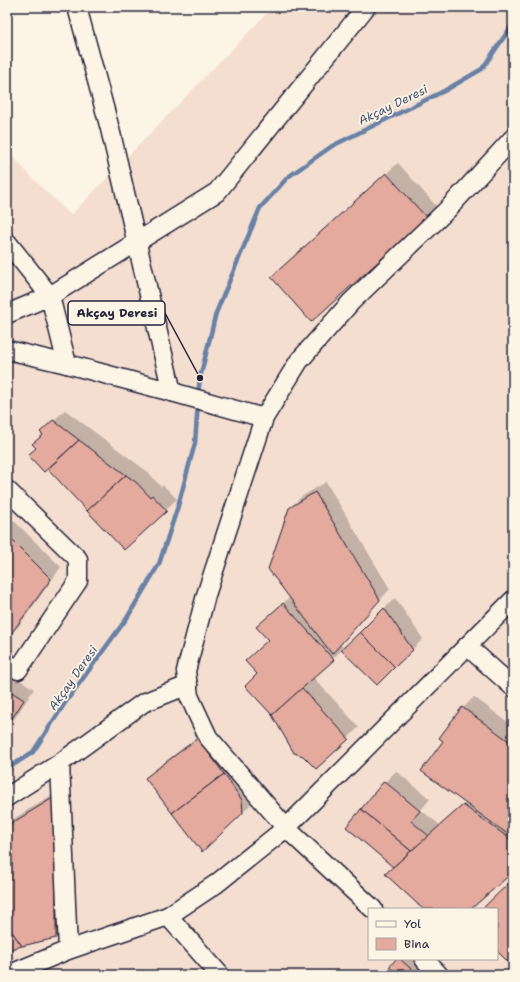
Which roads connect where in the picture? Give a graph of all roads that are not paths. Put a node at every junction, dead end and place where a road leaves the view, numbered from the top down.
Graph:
1 (77, 7) edge
2 (366, 7) edge
3 (513, 138) edge
4 (7, 242) edge
5 (136, 242) junction
6 (50, 296) junction
7 (7, 314) edge
8 (7, 350) edge
9 (66, 364) junction
10 (180, 395) junction
11 (264, 418) junction
12 (7, 490) edge
13 (513, 600) edge
14 (467, 646) junction
15 (7, 663) edge
16 (188, 685) junction
17 (513, 687) edge
18 (60, 763) junction
19 (7, 797) edge
20 (286, 828) junction
21 (372, 908) edge
22 (168, 916) junction
23 (68, 950) junction
24 (425, 960) edge
25 (8, 975) edge
26 (220, 975) edge
27 (439, 975) edge

1 - 5 street
2 - 5 street
3 - 11 street
4 - 6 street
5 - 6 street
5 - 10 street
6 - 7 street
6 - 9 street
8 - 9 street
9 - 10 street
10 - 11 street
11 - 16 street
12 - 15 street
13 - 14 street
14 - 17 street
14 - 20 street
16 - 18 street
16 - 20 street
18 - 19 street
18 - 23 street
20 - 21 street
20 - 22 street
22 - 23 street
22 - 26 street
23 - 25 street
24 - 27 street

